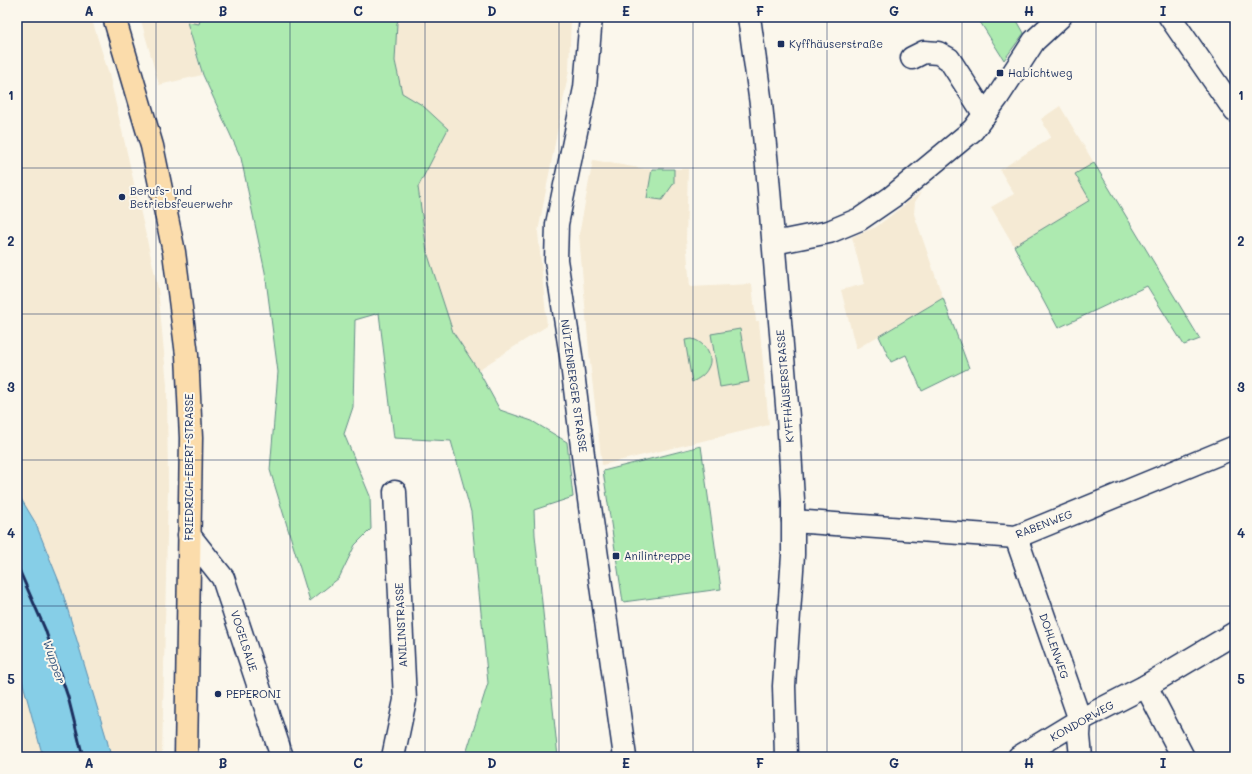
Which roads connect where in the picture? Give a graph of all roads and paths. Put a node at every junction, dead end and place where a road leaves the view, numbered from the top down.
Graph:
1 (114, 17) edge
2 (591, 17) edge
3 (749, 17) edge
4 (1060, 17) edge
5 (1170, 17) edge
6 (912, 58) dead end
7 (1235, 111) edge
8 (985, 115) junction
9 (774, 243) junction
10 (1235, 447) edge
11 (395, 492) dead end
12 (793, 521) junction
13 (189, 535) junction
14 (1016, 537) junction
15 (1235, 633) edge
16 (1146, 686) junction
17 (1080, 720) junction
18 (186, 757) edge
19 (282, 757) edge
20 (393, 757) edge
21 (625, 757) edge
22 (786, 757) edge
23 (1019, 757) edge
24 (1081, 757) edge
25 (1183, 757) edge

1 - 13 main road, FRIEDRICH-EBERT-STRASSE
2 - 21 street, NÜTZENBERGER STRASSE
3 - 9 street, KYFFHÄUSERSTRASSE
4 - 8 street
5 - 7 street
6 - 8 street
8 - 9 street
9 - 12 street, KYFFHÄUSERSTRASSE
10 - 14 street, RABENWEG
11 - 20 street, ANILINSTRASSE
12 - 14 street, RABENWEG
12 - 22 street, KYFFHÄUSERSTRASSE
13 - 18 main road, FRIEDRICH-EBERT-STRASSE
13 - 19 street, VOGELSAUE
14 - 17 street, DOHLENWEG
15 - 16 street, KONDORWEG
16 - 17 street, KONDORWEG
16 - 25 street
17 - 23 street, KONDORWEG
17 - 24 street, DOHLENWEG

